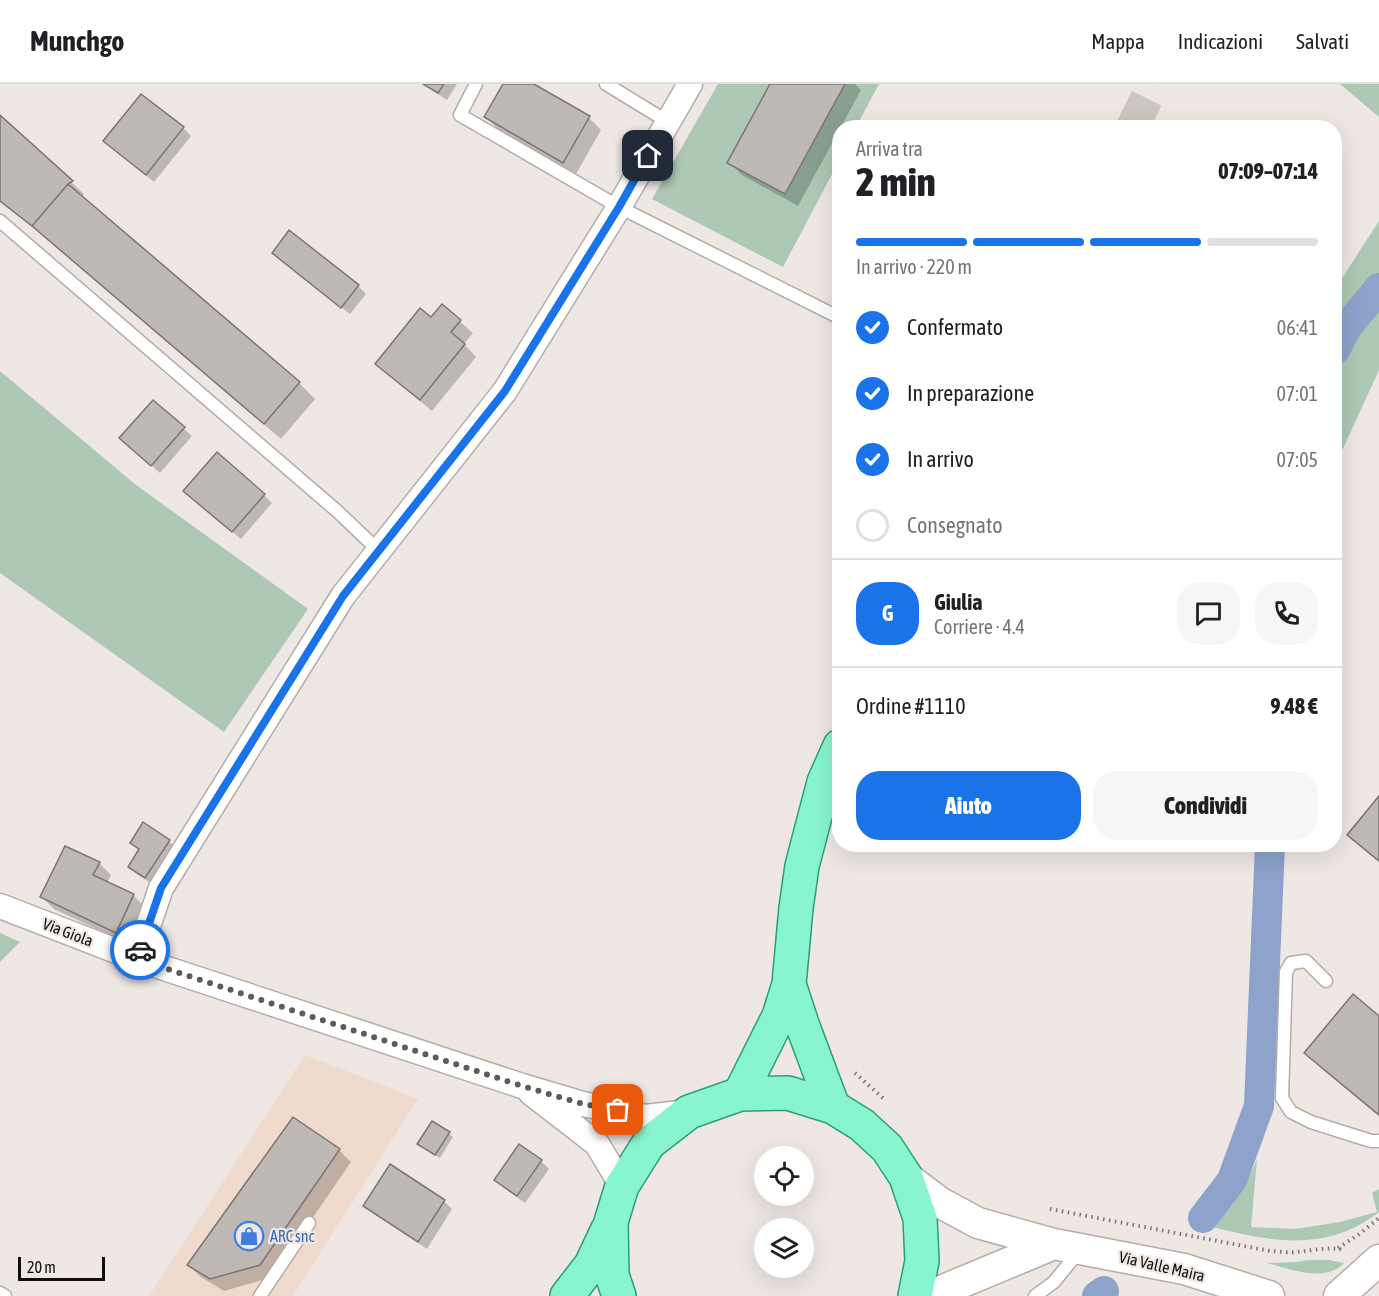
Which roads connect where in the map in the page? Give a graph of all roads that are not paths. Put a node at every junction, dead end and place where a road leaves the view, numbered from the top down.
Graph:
1 (476, 84) edge
2 (606, 84) edge
3 (690, 84) edge
4 (668, 122) junction
5 (619, 207) junction
6 (0, 221) edge
7 (832, 314) edge
8 (379, 551) junction
9 (832, 764) edge
10 (0, 906) edge
11 (137, 959) junction
12 (1326, 981) dead end
13 (789, 984) junction
14 (522, 1086) junction
15 (740, 1094) junction
16 (833, 1107) junction
17 (689, 1112) junction
18 (1379, 1142) edge
19 (906, 1177) junction
20 (622, 1186) junction
21 (611, 1222) junction
22 (309, 1223) dead end
23 (1067, 1246) junction
24 (1379, 1260) edge
25 (0, 1293) edge
26 (5, 1296) edge
27 (260, 1296) edge
28 (567, 1296) edge
29 (619, 1296) edge
30 (915, 1296) edge
31 (929, 1296) edge
32 (1035, 1296) edge
33 (1269, 1296) edge
34 (1339, 1296) edge

1 - 5 lane
2 - 4 lane
3 - 4 street
4 - 5 street
5 - 7 lane
5 - 8 street
6 - 8 lane
8 - 11 street
9 - 13 main road
10 - 11 street, Via Giola
11 - 14 street, Via Giola
12 - 18 lane
13 - 15 main road
13 - 16 main road
14 - 17 street, Via Giola
14 - 20 street
15 - 16 main road
15 - 17 main road
16 - 19 main road
17 - 20 main road
19 - 23 street, Via Valle Maira
19 - 30 main road
20 - 21 main road
21 - 28 main road
21 - 29 main road
22 - 27 lane
23 - 31 street
23 - 32 lane
23 - 33 street, Via Valle Maira
24 - 34 street
25 - 26 lane

